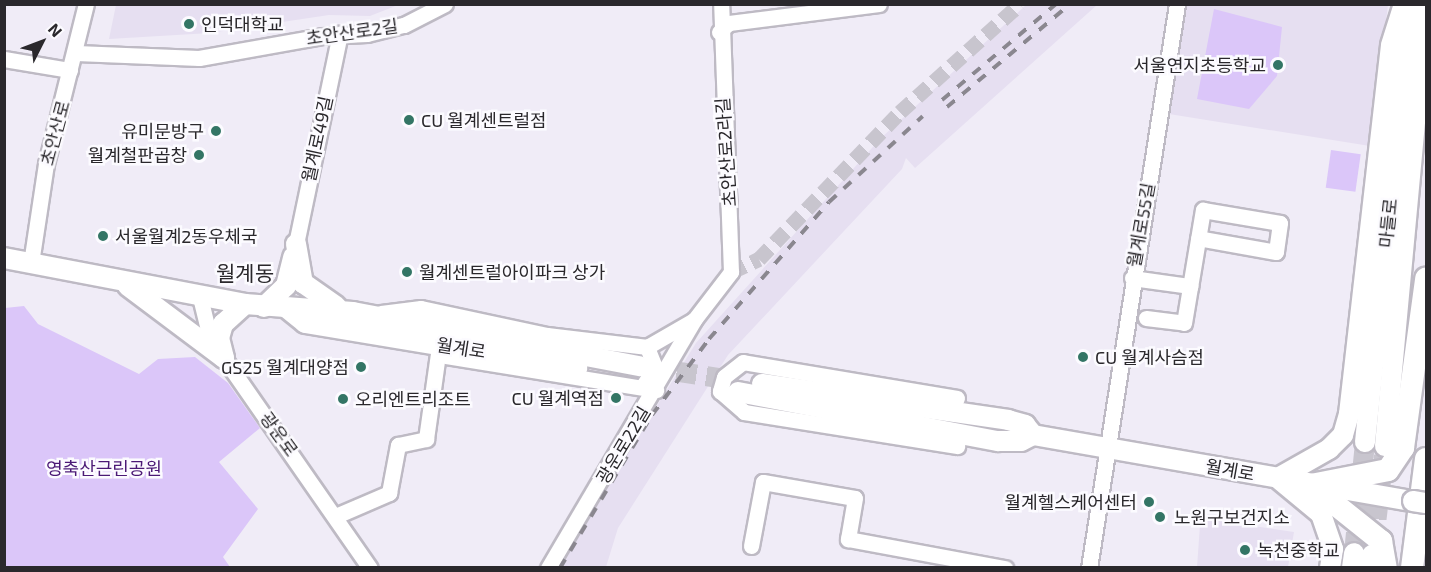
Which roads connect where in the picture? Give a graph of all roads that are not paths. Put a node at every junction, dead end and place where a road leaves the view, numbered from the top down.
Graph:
1 (86, 4) edge
2 (445, 4) edge
3 (721, 4) edge
4 (879, 4) edge
5 (1177, 4) edge
6 (1404, 4) edge
7 (1410, 4) edge
8 (834, 7) edge
9 (1426, 8) edge
10 (719, 32) junction
11 (340, 34) junction
12 (75, 53) junction
13 (4, 59) edge
14 (70, 70) junction
15 (1198, 238) junction
16 (296, 244) junction
17 (4, 258) edge
18 (31, 262) junction
19 (1132, 278) junction
20 (1426, 279) edge
21 (118, 280) junction
22 (1190, 286) junction
23 (200, 297) junction
24 (255, 306) junction
25 (1146, 318) dead end
26 (362, 320) junction
27 (694, 320) junction
28 (646, 347) junction
29 (438, 354) junction
30 (224, 358) junction
31 (638, 377) junction
32 (656, 390) junction
33 (957, 398) joint
34 (1008, 420) junction
35 (1033, 435) junction
36 (998, 441) junction
37 (1365, 442) tunnel mouth
38 (957, 446) joint
39 (1385, 446) tunnel mouth
40 (1108, 447) junction
41 (1426, 459) edge
42 (1278, 478) junction
43 (1311, 484) junction
44 (1420, 502) edge
45 (338, 515) junction
46 (751, 546) dead end
47 (1426, 551) edge
48 (1367, 562) edge
49 (370, 567) edge
50 (548, 567) edge
51 (1005, 567) edge
52 (1089, 567) edge
53 (1330, 567) edge
54 (1412, 567) edge
55 (1424, 567) edge

1 - 12 street, 초안산로
2 - 11 street, 초안산로2길
3 - 10 street, 초안산로2라길
4 - 8 street
5 - 19 street, 월계로55길
6 - 42 main road
7 - 37 main road, 마들로
8 - 10 street
9 - 39 main road, 마들로
10 - 27 street, 초안산로2라길
11 - 12 street, 초안산로2길
11 - 16 street, 월계로49길
12 - 14 street, 초안산로
13 - 14 street
14 - 18 street, 초안산로
15 - 15 street
15 - 22 street
16 - 24 main road
16 - 26 main road
17 - 18 main road, 월계로
18 - 21 main road, 월계로
19 - 22 street
19 - 40 street, 월계로55길
20 - 43 highway
21 - 23 main road, 월계로
21 - 30 main road
22 - 25 street
23 - 24 main road, 월계로
23 - 30 street, 광운로
24 - 26 main road, 월계로
24 - 30 main road
26 - 28 street
26 - 29 street
26 - 31 main road, 월계로
27 - 28 street
27 - 32 street, 광운로22길
28 - 31 street
29 - 31 street
29 - 45 street, 월계로
30 - 45 street, 광운로
31 - 32 street
32 - 50 street, 광운로22길
33 - 34 main road
33 - 38 street
34 - 35 main road, 월계로
34 - 36 main road, 월계로
35 - 36 main road, 월계로
35 - 40 main road, 월계로
36 - 38 main road
40 - 42 main road, 월계로
40 - 52 street, 월계로55길
41 - 54 highway
42 - 43 main road, 월계로
42 - 53 main road
43 - 44 main road, 월계로
43 - 48 highway
45 - 49 street, 광운로
46 - 51 street
47 - 55 highway

